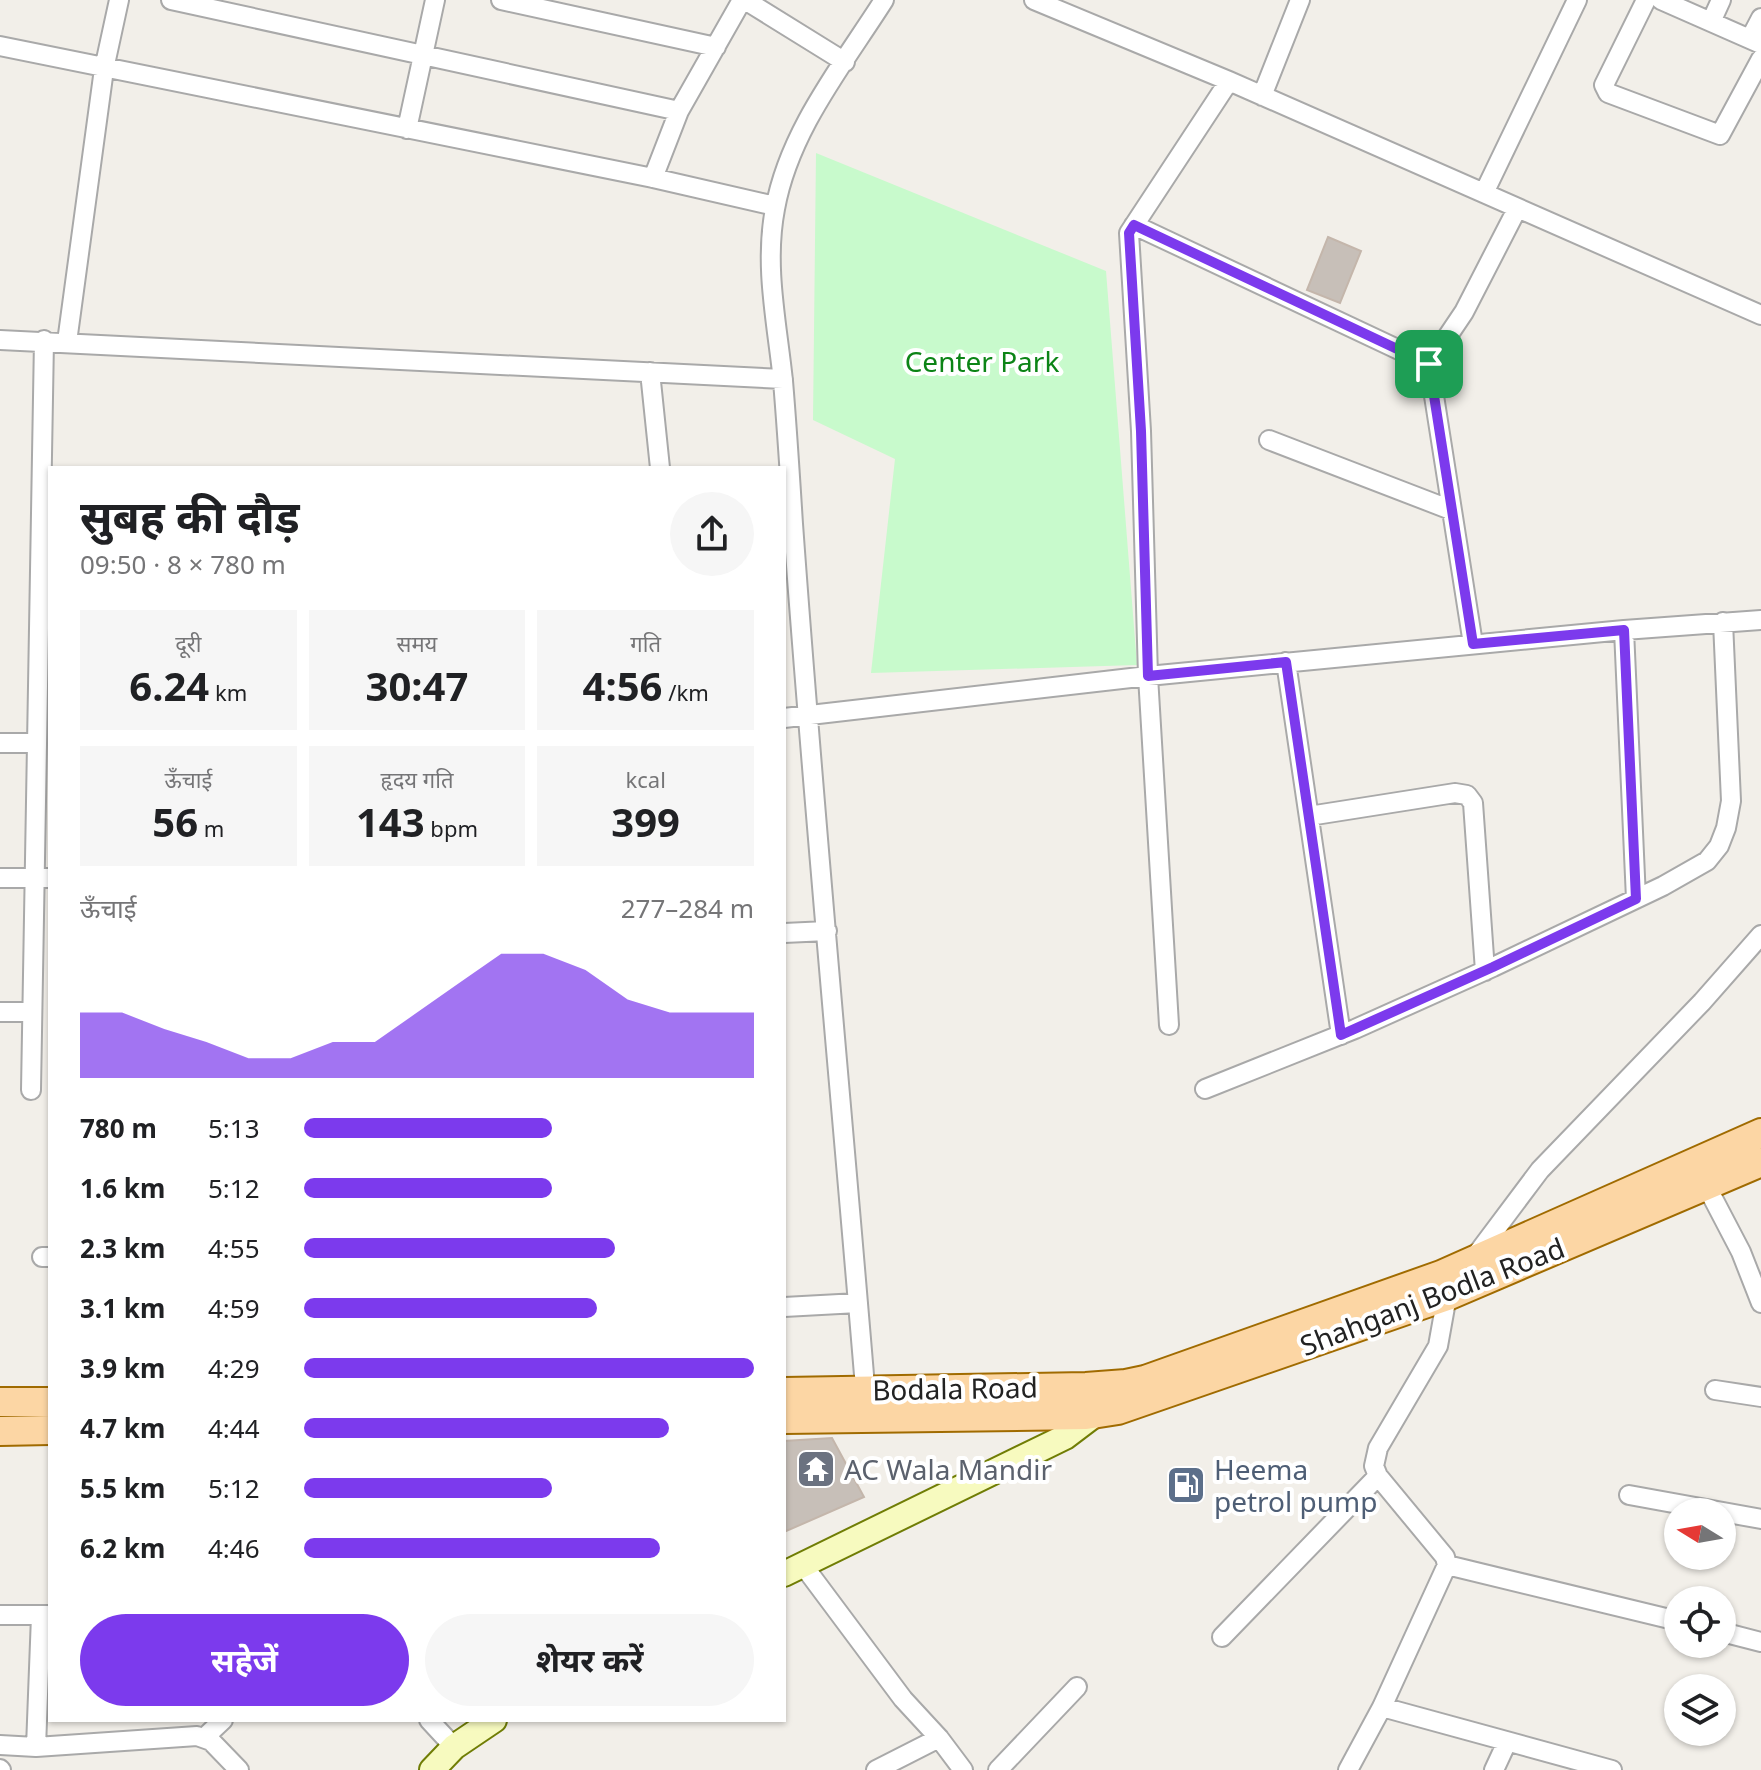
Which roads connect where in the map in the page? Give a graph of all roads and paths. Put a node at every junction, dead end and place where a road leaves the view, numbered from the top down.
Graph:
1 (119, 0) edge
2 (171, 0) edge
3 (435, 0) edge
4 (501, 0) edge
5 (744, 0) edge
6 (884, 0) edge
7 (1034, 0) edge
8 (1300, 0) edge
9 (1577, 0) edge
10 (1646, 0) edge
11 (1661, 0) edge
12 (1721, 0) edge
13 (1761, 18) edge
14 (1711, 22) junction
15 (1756, 42) edge
16 (0, 46) edge
17 (716, 47) junction
18 (423, 57) junction
19 (1761, 59) edge
20 (845, 62) junction
21 (104, 69) junction
22 (1229, 81) junction
23 (1262, 96) junction
24 (679, 111) junction
25 (407, 129) junction
26 (653, 178) junction
27 (1484, 193) junction
28 (775, 206) junction
29 (1517, 209) junction
30 (1134, 225) junction
31 (1761, 315) edge
32 (0, 340) edge
33 (44, 340) junction
34 (67, 342) junction
35 (1429, 364) junction
36 (650, 372) junction
37 (783, 379) junction
38 (1269, 440) dead end
39 (660, 466) edge
40 (45, 481) edge
41 (1451, 510) junction
42 (1761, 620) edge
43 (1723, 622) junction
44 (1624, 630) junction
45 (1473, 644) junction
46 (1286, 662) junction
47 (1148, 676) junction
48 (807, 716) junction
49 (786, 718) edge
50 (0, 743) edge
51 (37, 743) junction
52 (1309, 816) junction
53 (0, 878) edge
54 (42, 878) edge
55 (1636, 899) junction
56 (827, 931) junction
57 (786, 933) edge
58 (1761, 935) edge
59 (1485, 971) junction
60 (0, 1012) edge
61 (31, 1012) junction
62 (1169, 1025) dead end
63 (1341, 1035) junction
64 (1205, 1089) dead end
65 (31, 1090) dead end
66 (1761, 1133) edge
67 (1761, 1162) edge
68 (1706, 1185) junction
69 (1470, 1263) junction
70 (1444, 1286) junction
71 (858, 1303) junction
72 (1761, 1303) edge
73 (786, 1307) edge
74 (1126, 1384) junction
75 (1715, 1390) dead end
76 (786, 1392) edge
77 (1761, 1397) edge
78 (0, 1402) edge
79 (48, 1402) edge
80 (866, 1404) junction
81 (1098, 1414) junction
82 (786, 1419) edge
83 (48, 1430) edge
84 (0, 1431) edge
85 (1378, 1476) junction
86 (1629, 1495) dead end
87 (1761, 1519) edge
88 (1447, 1565) junction
89 (794, 1570) edge
90 (0, 1615) edge
91 (45, 1616) edge
92 (1664, 1618) edge
93 (1736, 1636) edge
94 (1222, 1637) dead end
95 (1761, 1642) edge
96 (1077, 1687) dead end
97 (1382, 1707) junction
98 (221, 1722) edge
99 (431, 1722) edge
100 (491, 1722) edge
101 (205, 1737) junction
102 (939, 1738) junction
103 (1507, 1742) junction
104 (0, 1745) edge
105 (36, 1747) junction
106 (454, 1747) junction
107 (239, 1770) edge
108 (432, 1770) edge
109 (876, 1770) edge
110 (963, 1770) edge
111 (998, 1770) edge
112 (1348, 1770) edge
113 (1494, 1770) edge
114 (1612, 1770) edge

1 - 21 street
2 - 18 street
3 - 18 street
4 - 17 street
5 - 17 street
5 - 20 street
6 - 20 street
7 - 22 street
8 - 23 street
9 - 27 street
10 - 19 street
11 - 14 street
12 - 14 street
13 - 15 street
14 - 15 street
16 - 21 street
17 - 24 street
18 - 24 street
18 - 25 street
20 - 28 street
21 - 25 street
21 - 34 street
22 - 23 street
22 - 30 street
23 - 27 street
24 - 26 street
25 - 26 street
26 - 28 street
27 - 29 street
28 - 37 street
29 - 31 street
29 - 35 street
30 - 35 street
30 - 47 street
32 - 33 street
33 - 34 street
33 - 40 street
34 - 36 street
35 - 41 street
36 - 37 street
36 - 39 street
37 - 48 street
38 - 41 street
40 - 51 street
41 - 45 street
42 - 43 street
43 - 44 street
43 - 55 street
44 - 45 street
44 - 55 street
45 - 46 street
46 - 47 street
46 - 52 street
47 - 48 street
47 - 62 street
48 - 49 street
48 - 56 street
50 - 51 street
51 - 54 street
52 - 59 street
52 - 63 street
53 - 54 street
54 - 61 street
55 - 59 street
56 - 57 street
56 - 71 street
58 - 69 street
59 - 63 street
60 - 61 street
61 - 65 street
63 - 64 street
66 - 69 main road, Shahganj Bodla Road
67 - 68 main road, Shahganj Bodla Road
68 - 70 main road, Shahganj Bodla Road
68 - 72 street
69 - 70 main road, Shahganj Bodla Road
70 - 74 main road, Shahganj Bodla Road
70 - 81 main road, Shahganj Bodla Road
70 - 85 street
71 - 73 street
71 - 80 street
74 - 80 main road, Bodala Road
74 - 81 street
75 - 77 street
76 - 80 main road, Bodala Road
78 - 79 main road
80 - 81 main road, Bodala Road
80 - 82 main road, Bodala Road
81 - 89 street
83 - 84 main road
85 - 88 street
85 - 94 street
86 - 87 street
88 - 92 street
88 - 97 street
89 - 102 street
90 - 91 street
91 - 105 street
93 - 95 street
96 - 111 street
97 - 103 street
97 - 112 street
98 - 101 street
99 - 106 street
100 - 106 street
101 - 105 street
101 - 107 street
102 - 109 street
102 - 110 street
103 - 113 street
103 - 114 street
104 - 105 street
106 - 108 street

